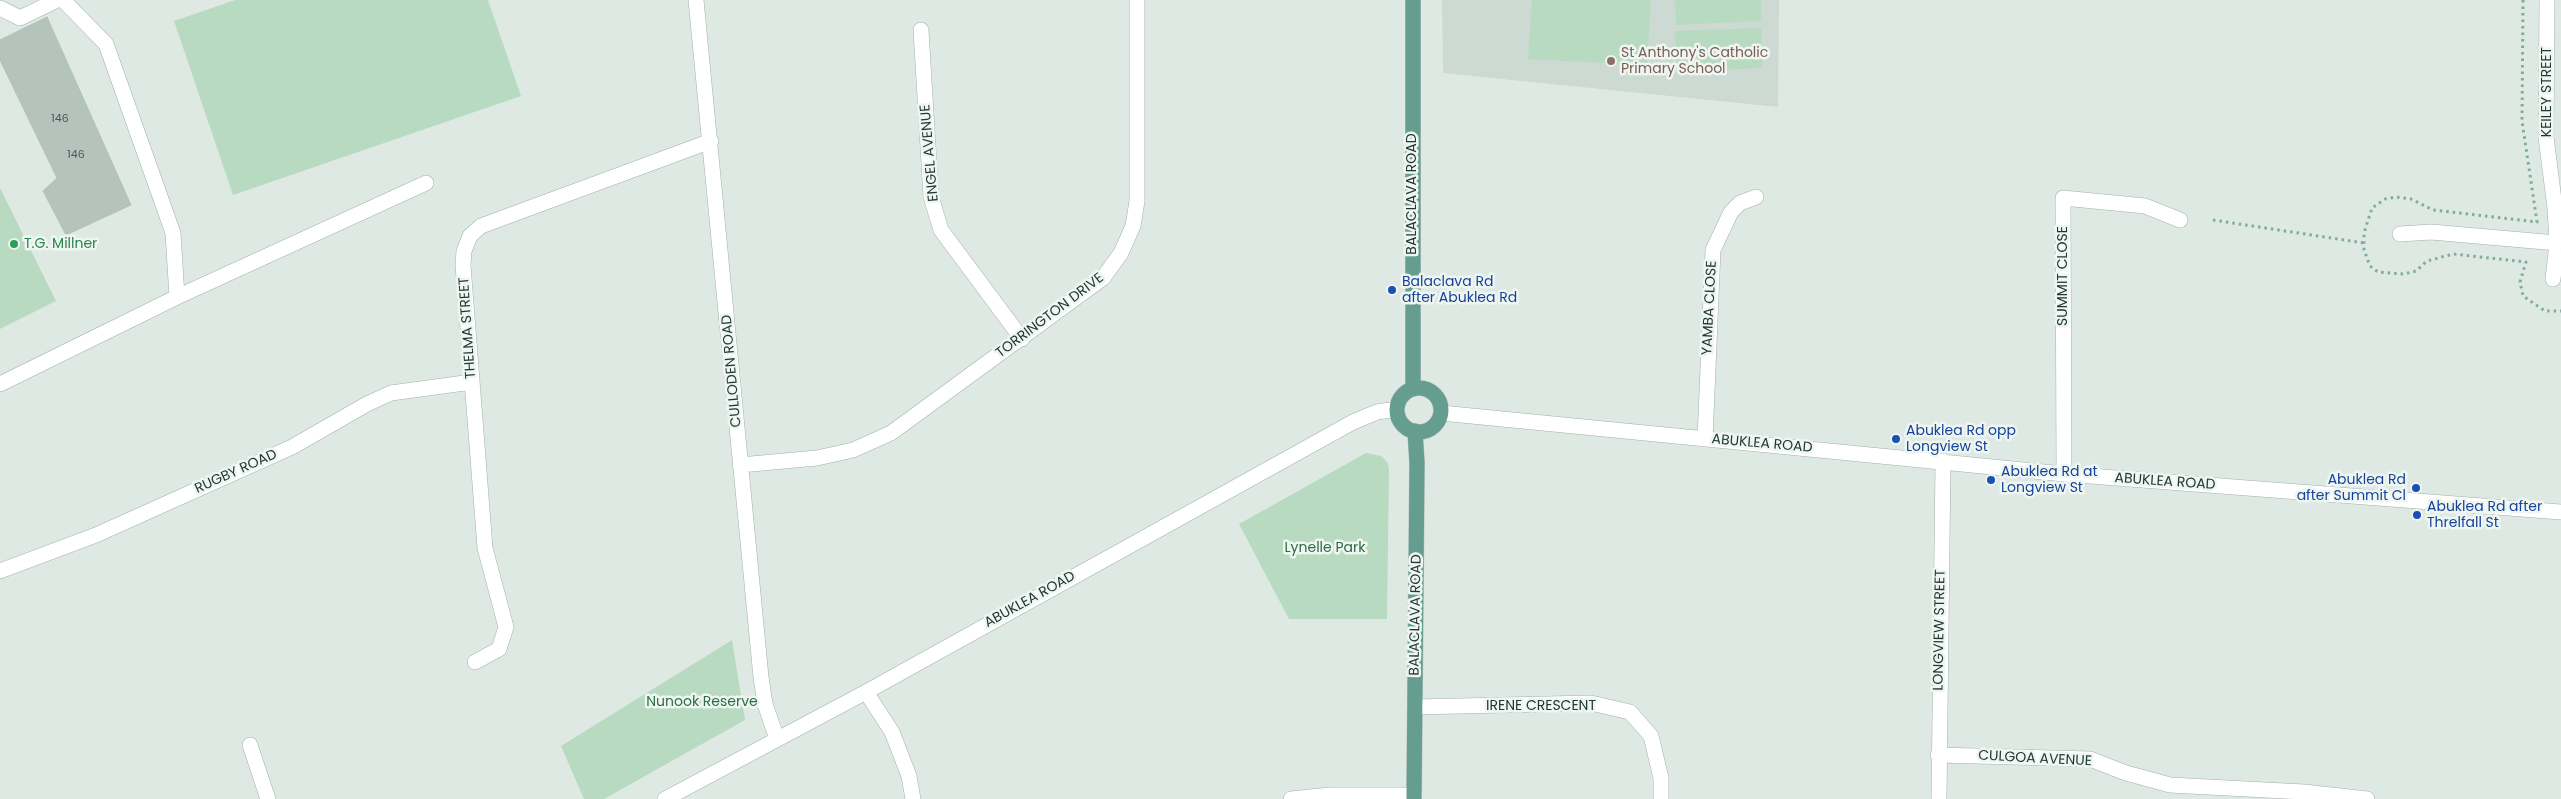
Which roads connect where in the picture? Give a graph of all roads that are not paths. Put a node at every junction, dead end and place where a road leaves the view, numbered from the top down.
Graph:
1 (57, 0) edge
2 (63, 0) edge
3 (696, 0) edge
4 (1137, 0) edge
5 (1414, 0) edge
6 (2547, 0) edge
7 (0, 8) edge
8 (921, 30) dead end
9 (711, 141) junction
10 (426, 183) dead end
11 (1756, 196) dead end
12 (2180, 220) dead end
13 (2400, 234) dead end
14 (2557, 243) junction
15 (2553, 279) dead end
16 (177, 297) junction
17 (1022, 339) junction
18 (472, 382) junction
19 (0, 384) edge
20 (1413, 388) junction
21 (1397, 409) junction
22 (1441, 413) junction
23 (1415, 431) junction
24 (1705, 439) junction
25 (1942, 461) junction
26 (740, 465) junction
27 (2064, 474) junction
28 (2561, 512) edge
29 (0, 571) edge
30 (475, 662) dead end
31 (866, 692) junction
32 (1415, 707) junction
33 (777, 740) junction
34 (250, 745) dead end
35 (1938, 755) junction
36 (1414, 797) edge
37 (268, 799) edge
38 (665, 799) edge
39 (913, 799) edge
40 (1291, 799) edge
41 (1662, 799) edge
42 (1939, 799) edge
43 (2367, 799) edge

1 - 7 street
2 - 16 street
3 - 9 street, CULLODEN ROAD
4 - 17 street, TORRINGTON DRIVE
5 - 20 main road, BALACLAVA ROAD
6 - 14 street, KEILEY STREET
8 - 17 street, ENGEL AVENUE
9 - 18 street, THELMA STREET
9 - 26 street, CULLODEN ROAD
10 - 16 street
11 - 24 street, YAMBA CLOSE
12 - 27 street, SUMMIT CLOSE
13 - 14 street
14 - 15 street, KEILEY STREET
16 - 19 street
17 - 26 street, TORRINGTON DRIVE
18 - 29 street, RUGBY ROAD
18 - 30 street, THELMA STREET
20 - 21 main road
20 - 22 main road
21 - 23 main road
21 - 31 street, ABUKLEA ROAD
22 - 23 main road
22 - 24 street, ABUKLEA ROAD
23 - 32 main road, BALACLAVA ROAD
24 - 25 street, ABUKLEA ROAD
25 - 27 street, ABUKLEA ROAD
25 - 35 street, LONGVIEW STREET
26 - 33 street, CULLODEN ROAD
27 - 28 street, ABUKLEA ROAD
31 - 33 street, ABUKLEA ROAD
31 - 39 street
32 - 36 main road, BALACLAVA ROAD
32 - 41 street, IRENE CRESCENT
33 - 38 street, ABUKLEA ROAD
34 - 37 street
35 - 42 street, LONGVIEW STREET
35 - 43 street, CULGOA AVENUE
36 - 40 street

